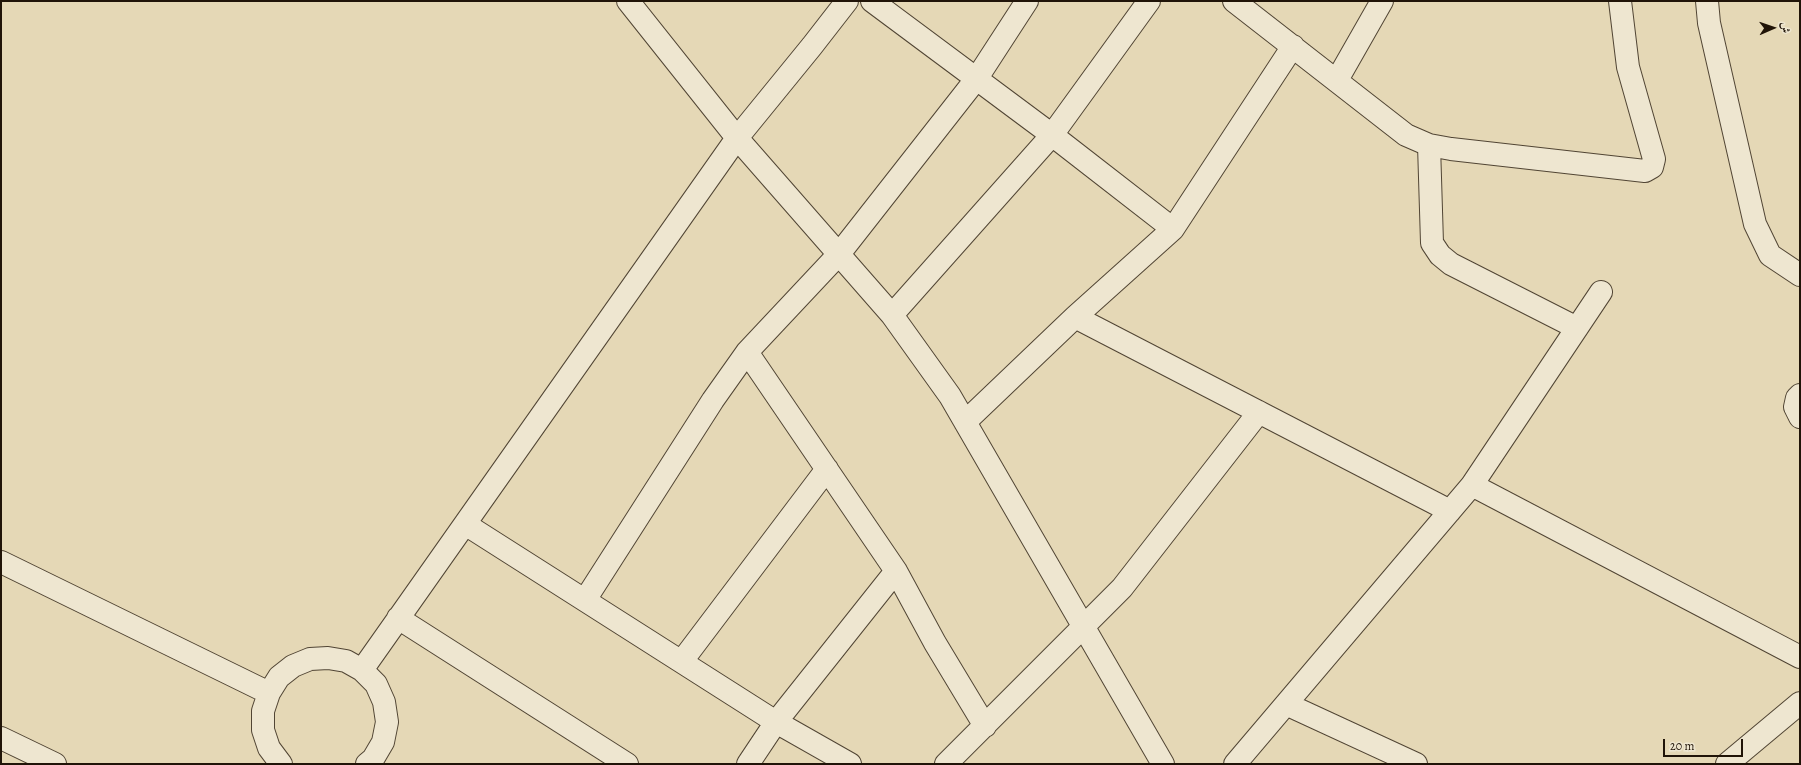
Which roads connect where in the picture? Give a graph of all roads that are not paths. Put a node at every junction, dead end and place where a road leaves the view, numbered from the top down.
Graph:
1 (628, 1) edge
2 (847, 1) edge
3 (872, 1) edge
4 (1027, 1) edge
5 (1148, 1) edge
6 (1382, 1) edge
7 (1620, 1) edge
8 (1707, 1) edge
9 (1248, 5) edge
10 (1293, 46) junction
11 (977, 78) junction
12 (1337, 80) junction
13 (1052, 135) junction
14 (737, 138) junction
15 (1429, 145) junction
16 (1173, 229) junction
17 (839, 254) junction
18 (1800, 276) edge
19 (1601, 292) dead end
20 (892, 315) junction
21 (1075, 317) junction
22 (1577, 328) junction
23 (747, 352) junction
24 (1800, 395) edge
25 (1259, 412) junction
26 (1800, 417) edge
27 (965, 422) junction
28 (827, 469) junction
29 (1472, 485) junction
30 (1450, 511) junction
31 (465, 524) junction
32 (1, 562) edge
33 (896, 571) junction
34 (585, 600) junction
35 (398, 618) junction
36 (1084, 627) junction
37 (1800, 657) edge
38 (682, 662) junction
39 (362, 670) junction
40 (269, 693) junction
41 (1800, 703) edge
42 (1286, 704) junction
43 (776, 722) junction
44 (985, 726) junction
45 (1, 738) edge
46 (374, 762) edge
47 (55, 764) edge
48 (281, 764) edge
49 (627, 764) edge
50 (748, 764) edge
51 (850, 764) edge
52 (946, 764) edge
53 (1163, 764) edge
54 (1235, 764) edge
55 (1416, 764) edge
56 (1727, 764) edge

1 - 14 street
2 - 14 street
3 - 11 street
4 - 11 street
5 - 13 street
6 - 12 street
7 - 15 street
8 - 18 street
9 - 10 street
10 - 12 street
10 - 16 street
11 - 13 street
11 - 17 street
12 - 15 street
13 - 16 street
13 - 20 street
14 - 17 street
14 - 31 street
15 - 22 street
16 - 21 street
17 - 20 street
17 - 23 street
19 - 22 street
20 - 27 street
21 - 25 street
21 - 27 street
22 - 29 street
23 - 28 street
23 - 34 street
24 - 26 street
25 - 30 street
25 - 36 street
27 - 36 street
28 - 33 street
28 - 38 street
29 - 30 street
29 - 37 street
30 - 42 street
31 - 34 street
31 - 35 street
32 - 40 street
33 - 43 street
33 - 44 street
34 - 38 street
35 - 39 street
35 - 49 street
36 - 44 street
36 - 53 street
38 - 43 street
39 - 40 street
39 - 46 street
40 - 48 street
41 - 56 street
42 - 54 street
42 - 55 street
43 - 50 street
43 - 51 street
44 - 52 street
45 - 47 street

